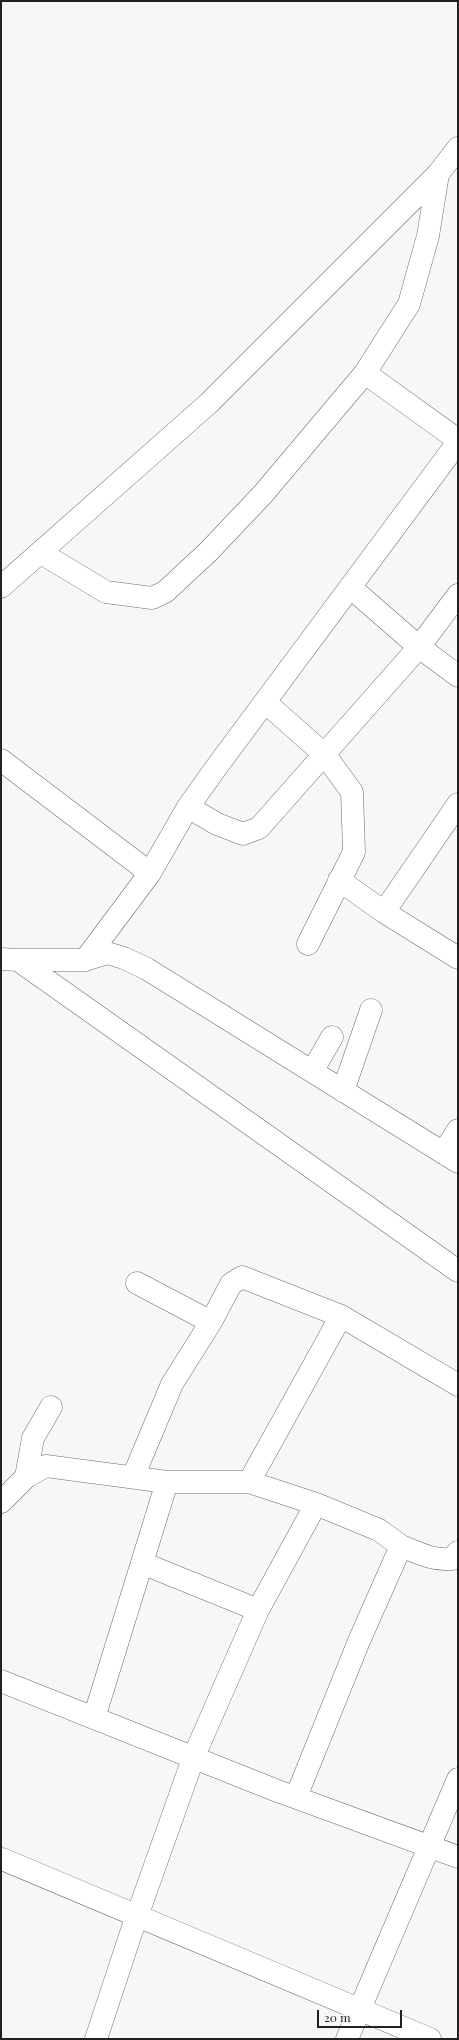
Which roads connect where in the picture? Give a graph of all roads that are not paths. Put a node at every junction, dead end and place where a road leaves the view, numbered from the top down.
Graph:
1 (458, 148) edge
2 (438, 174) junction
3 (365, 373) junction
4 (458, 441) edge
5 (41, 553) junction
6 (1, 587) edge
7 (350, 587) junction
8 (458, 595) edge
9 (419, 647) junction
10 (458, 676) edge
11 (265, 702) junction
12 (324, 755) junction
13 (1, 760) edge
14 (458, 804) edge
15 (188, 807) junction
16 (150, 874) junction
17 (339, 880) junction
18 (384, 912) junction
19 (308, 944) dead end
20 (458, 958) edge
21 (9, 960) edge
22 (85, 960) junction
23 (371, 1010) dead end
24 (332, 1037) dead end
25 (313, 1070) junction
26 (343, 1091) junction
27 (458, 1130) edge
28 (451, 1157) edge
29 (458, 1271) edge
30 (137, 1283) dead end
31 (341, 1316) junction
32 (211, 1322) junction
33 (458, 1385) edge
34 (51, 1407) dead end
35 (26, 1477) junction
36 (133, 1477) junction
37 (167, 1482) junction
38 (249, 1482) junction
39 (1, 1502) edge
40 (316, 1504) junction
41 (401, 1546) junction
42 (458, 1552) edge
43 (142, 1563) junction
44 (258, 1610) junction
45 (1, 1681) edge
46 (94, 1718) junction
47 (194, 1756) junction
48 (458, 1779) edge
49 (296, 1797) junction
50 (428, 1846) junction
51 (458, 1857) edge
52 (2, 1858) dead end
53 (138, 1917) junction
54 (360, 2009) junction
55 (96, 2039) edge
56 (347, 2039) edge
57 (430, 2039) edge

1 - 2 street
2 - 3 street
2 - 5 street
3 - 4 street
3 - 5 street
4 - 7 street
5 - 6 street
7 - 9 street
7 - 11 street
8 - 9 street
9 - 10 street
9 - 12 street
11 - 12 street
11 - 15 street
12 - 15 street
12 - 17 street
13 - 16 street
14 - 18 street
15 - 16 street
16 - 22 street
17 - 18 street
17 - 19 street
18 - 20 street
21 - 22 street
21 - 29 street
22 - 25 street
23 - 26 street
24 - 25 street
25 - 26 street
26 - 28 street
27 - 28 street
30 - 32 street
31 - 32 street
31 - 33 street
31 - 38 street
32 - 36 street
34 - 35 street
35 - 36 street
35 - 39 street
36 - 37 street
37 - 38 street
37 - 43 street
38 - 40 street
40 - 41 street
40 - 44 street
41 - 42 street
41 - 49 street
43 - 44 street
43 - 46 street
44 - 47 street
45 - 46 street
46 - 47 street
47 - 49 street
47 - 53 street
48 - 50 street
49 - 50 street
50 - 51 street
50 - 54 street
52 - 53 street
53 - 54 street
53 - 55 street
54 - 56 street
54 - 57 street

